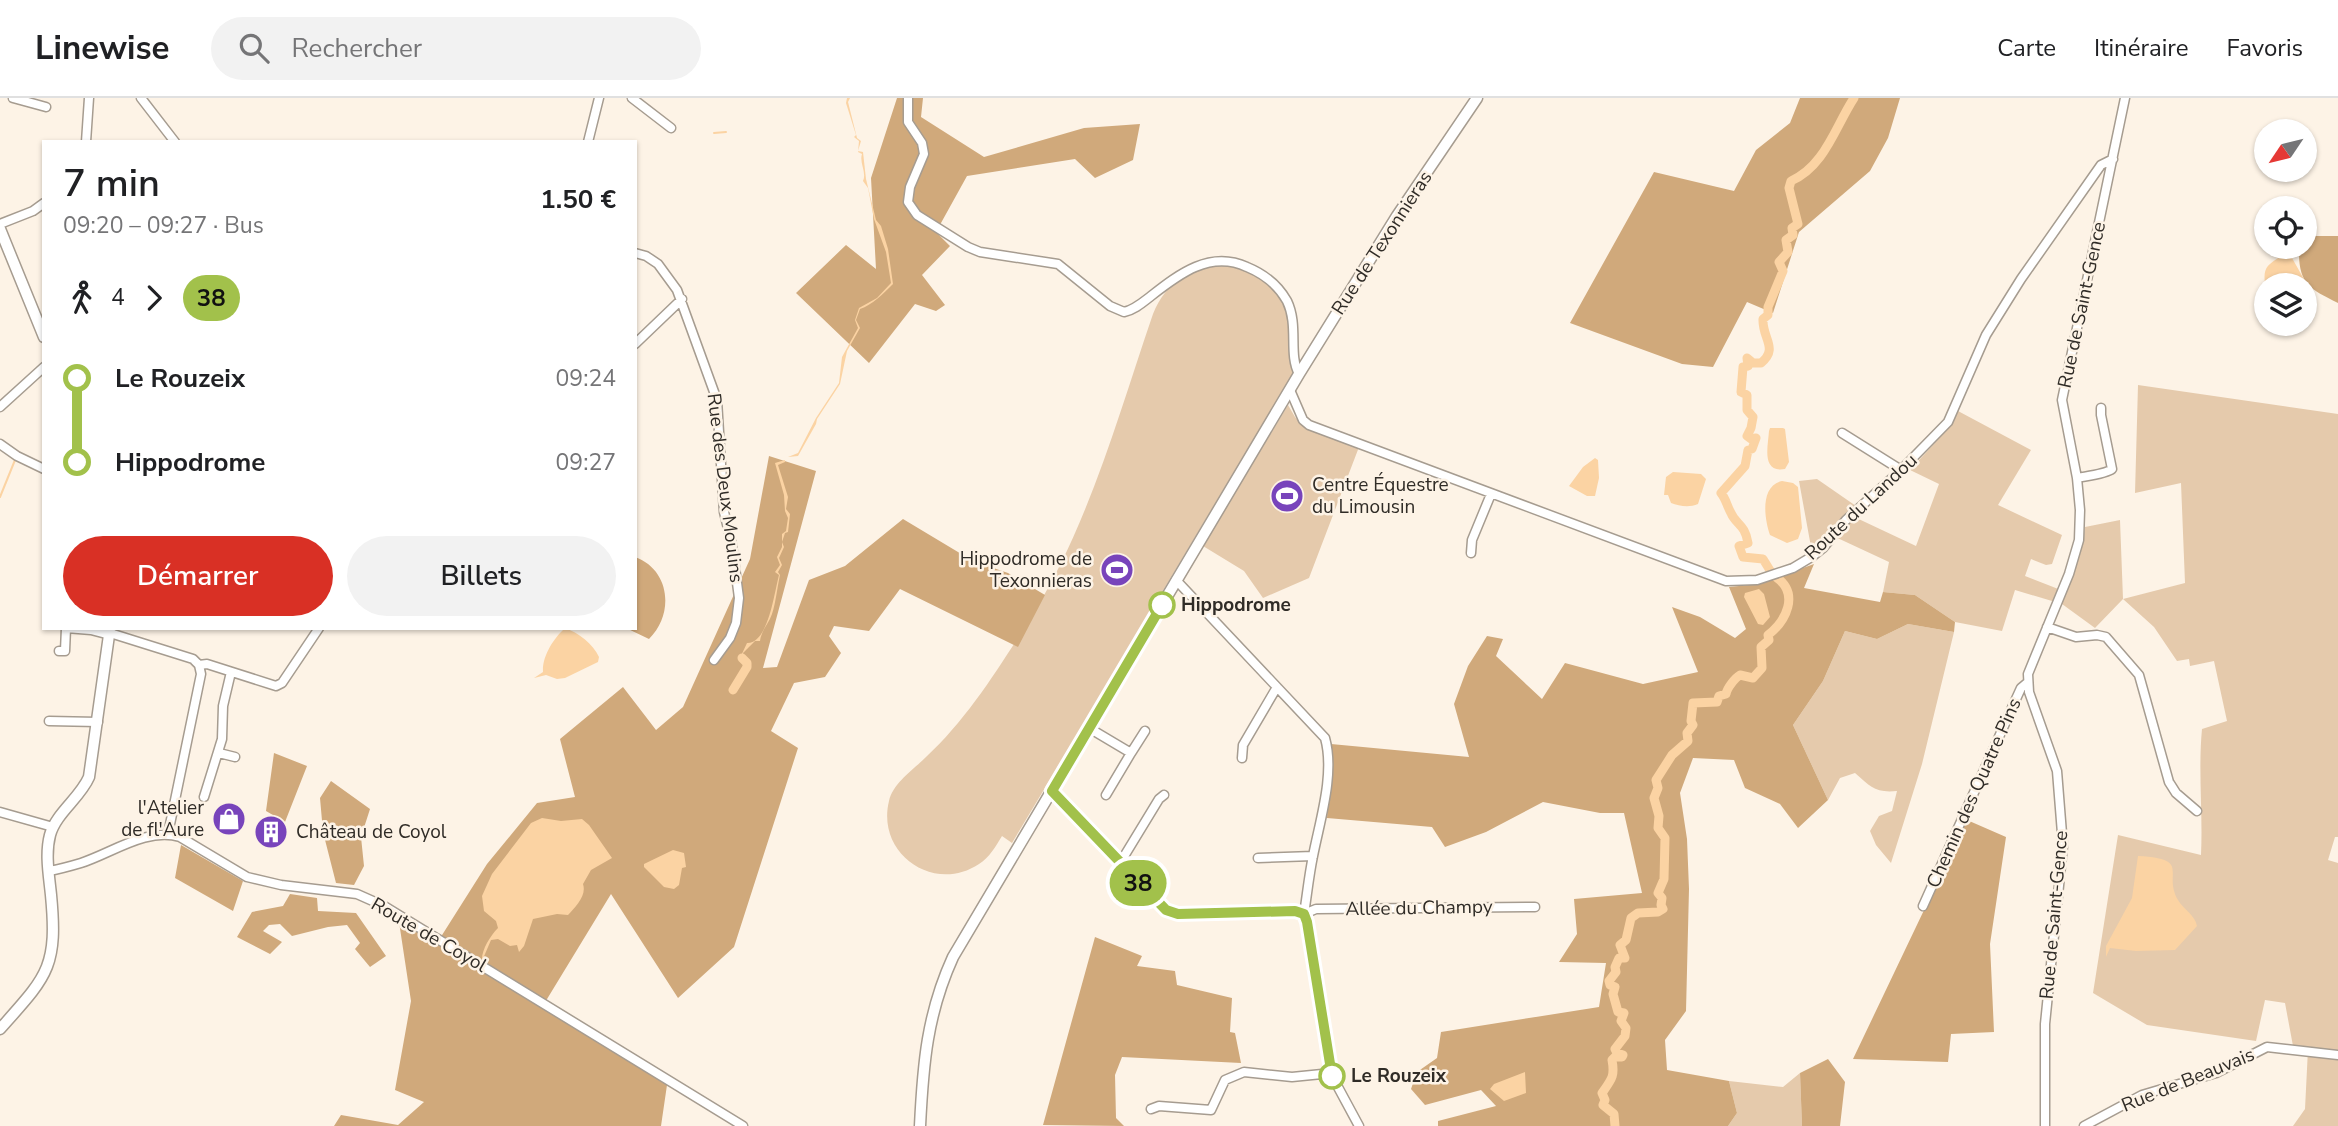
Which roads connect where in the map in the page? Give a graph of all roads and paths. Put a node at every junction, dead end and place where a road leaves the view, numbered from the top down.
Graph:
1 (13, 98) edge
2 (89, 98) edge
3 (141, 98) edge
4 (599, 98) edge
5 (632, 98) edge
6 (908, 98) edge
7 (1477, 98) edge
8 (2125, 98) edge
9 (46, 107) dead end
10 (671, 128) dead end
11 (592, 130) junction
12 (86, 140) edge
13 (173, 140) edge
14 (583, 140) edge
15 (589, 140) edge
16 (2113, 159) junction
17 (42, 205) edge
18 (0, 226) edge
19 (637, 254) edge
20 (682, 299) junction
21 (42, 332) edge
22 (637, 342) edge
23 (42, 369) edge
24 (1299, 374) junction
25 (1290, 390) junction
26 (0, 407) edge
27 (2101, 408) dead end
28 (1842, 433) dead end
29 (0, 444) edge
30 (42, 468) edge
31 (1901, 470) junction
32 (2077, 478) junction
33 (1491, 494) junction
34 (1471, 553) dead end
35 (1177, 580) junction
36 (2047, 627) junction
37 (65, 630) edge
38 (91, 630) edge
39 (318, 630) edge
40 (110, 632) edge
41 (59, 651) dead end
42 (714, 660) dead end
43 (199, 664) junction
44 (231, 672) junction
45 (2027, 683) junction
46 (1277, 687) junction
47 (49, 721) dead end
48 (97, 722) junction
49 (1089, 728) junction
50 (1145, 731) dead end
51 (219, 753) junction
52 (1131, 753) junction
53 (235, 757) dead end
54 (1242, 758) dead end
55 (1052, 791) junction
56 (1107, 795) dead end
57 (1164, 795) dead end
58 (204, 797) dead end
59 (2197, 811) dead end
60 (0, 812) edge
61 (53, 827) junction
62 (168, 834) junction
63 (1313, 856) junction
64 (1258, 858) dead end
65 (1119, 863) junction
66 (49, 871) junction
67 (1535, 906) dead end
68 (1923, 906) dead end
69 (1304, 914) junction
70 (0, 1029) edge
71 (2338, 1055) edge
72 (1332, 1073) junction
73 (1151, 1109) dead end
74 (743, 1126) edge
75 (920, 1126) edge
76 (1359, 1126) edge
77 (2045, 1126) edge
78 (2084, 1126) edge

1 - 9 street
2 - 12 street
3 - 13 street
4 - 11 street
5 - 10 street
6 - 24 street
7 - 24 main road, Rue de Texonnieras
8 - 16 street, Rue de Saint-Gence
11 - 14 street
11 - 15 street
16 - 31 street, Route du Landou
16 - 32 street, Rue de Saint-Gence
17 - 18 street
18 - 21 main road
19 - 20 street, Rue des Deux Moulins
20 - 22 street
20 - 42 street, Rue des Deux Moulins
23 - 26 street
24 - 25 main road, Rue de Texonnieras
25 - 33 street, Route du Landou
25 - 35 main road, Rue de Texonnieras
27 - 32 street
28 - 31 street
29 - 30 street
31 - 33 street, Route du Landou
32 - 36 street, Rue de Saint-Gence
33 - 34 street
35 - 46 street
35 - 49 main road, Rue de Texonnieras
36 - 45 street, Rue de Saint-Gence
36 - 59 street
37 - 41 street
38 - 40 street
39 - 44 street
40 - 43 street
40 - 48 main road
43 - 44 street
43 - 62 street
44 - 51 street
45 - 68 street, Chemin des Quatre Pins
45 - 77 street, Rue de Saint-Gence
46 - 54 street
46 - 63 street
47 - 48 street
48 - 61 main road
49 - 52 street
49 - 55 main road, Rue de Texonnieras
50 - 52 street
51 - 53 street
51 - 58 street
52 - 56 street
55 - 65 street, Allée du Champy
55 - 75 main road, Rue de Texonnieras
57 - 65 street
60 - 61 street
61 - 66 main road
62 - 66 street
62 - 74 street, Route de Coyol
63 - 64 street
63 - 69 street
65 - 69 street, Allée du Champy
66 - 70 main road
67 - 69 street, Allée du Champy
69 - 72 street
71 - 78 street, Rue de Beauvais
72 - 73 street
72 - 76 street

